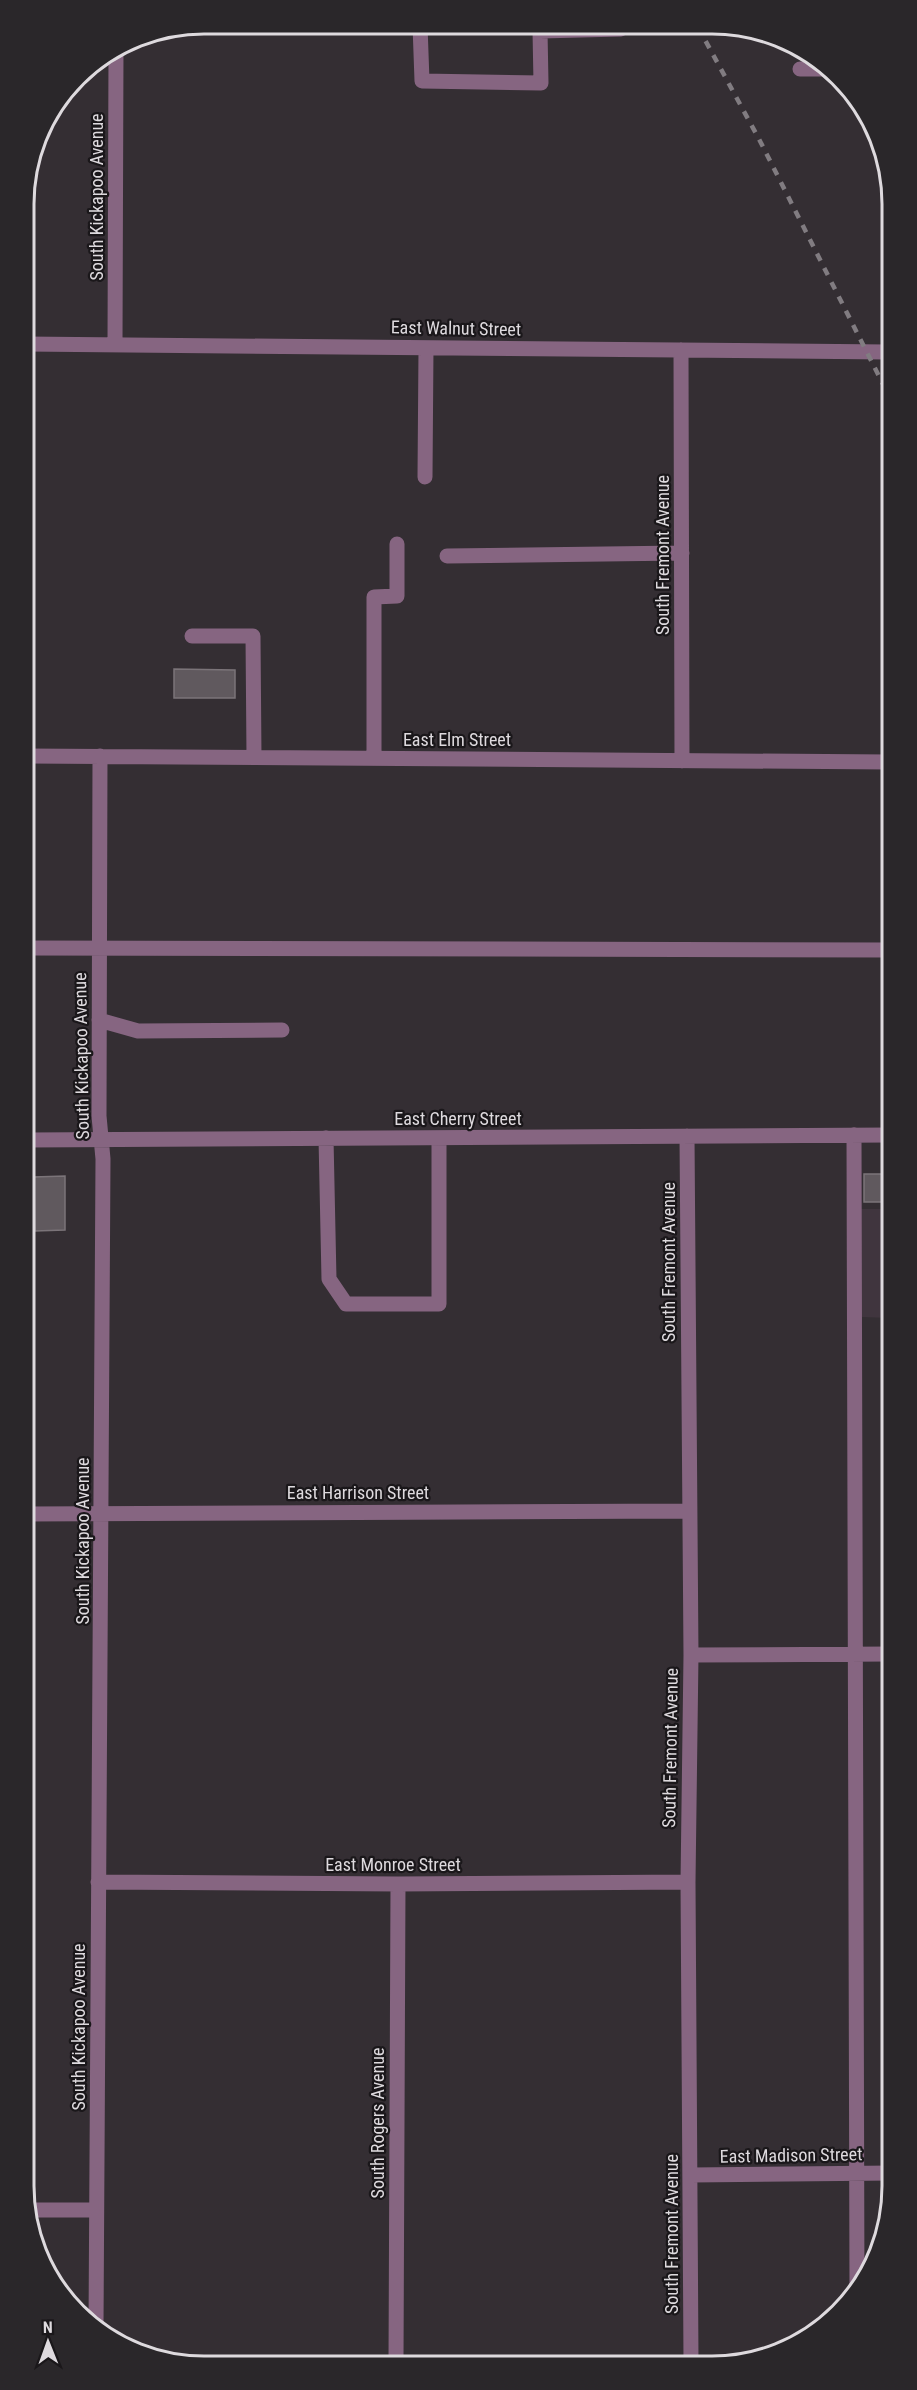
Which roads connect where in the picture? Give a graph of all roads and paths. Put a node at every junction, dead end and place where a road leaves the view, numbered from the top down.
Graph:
1 (540, 34) edge
2 (420, 35) edge
3 (116, 59) edge
4 (800, 69) dead end
5 (815, 69) edge
6 (35, 344) edge
7 (115, 344) junction
8 (426, 348) junction
9 (681, 350) junction
10 (882, 352) edge
11 (425, 477) dead end
12 (397, 544) dead end
13 (682, 553) junction
14 (447, 556) dead end
15 (192, 636) dead end
16 (35, 756) edge
17 (100, 756) junction
18 (254, 757) junction
19 (374, 758) junction
20 (682, 761) junction
21 (882, 762) edge
22 (35, 948) edge
23 (99, 949) junction
24 (882, 950) edge
25 (99, 1020) junction
26 (282, 1030) dead end
27 (854, 1135) junction
28 (882, 1135) edge
29 (687, 1136) junction
30 (326, 1138) junction
31 (439, 1138) junction
32 (101, 1139) junction
33 (35, 1140) edge
34 (689, 1511) junction
35 (102, 1512) junction
36 (34, 1514) edge
37 (855, 1654) junction
38 (882, 1654) edge
39 (691, 1655) junction
40 (98, 1882) junction
41 (688, 1882) junction
42 (398, 1884) junction
43 (882, 2173) edge
44 (856, 2174) junction
45 (691, 2175) junction
46 (36, 2210) edge
47 (96, 2210) junction
48 (857, 2275) edge
49 (96, 2316) edge
50 (396, 2356) edge
51 (691, 2356) edge

1 - 2 street
3 - 7 street, South Kickapoo Avenue
4 - 5 street
6 - 7 street, East Walnut Street
7 - 8 street, East Walnut Street
8 - 9 street, East Walnut Street
8 - 11 street
9 - 10 street, East Walnut Street
9 - 13 street, South Fremont Avenue
12 - 19 street
13 - 14 street
13 - 20 street, South Fremont Avenue
15 - 18 street
16 - 17 street, East Elm Street
17 - 18 street, East Elm Street
17 - 23 street, South Kickapoo Avenue
18 - 19 street, East Elm Street
19 - 20 street, East Elm Street
20 - 21 street, East Elm Street
22 - 23 street
23 - 24 street
23 - 25 street, South Kickapoo Avenue
25 - 26 street
25 - 32 street, South Kickapoo Avenue
27 - 28 street, East Cherry Street
27 - 29 street, East Cherry Street
27 - 37 street
29 - 31 street, East Cherry Street
29 - 34 street, South Fremont Avenue
30 - 31 street, East Cherry Street
30 - 31 street
30 - 32 street, East Cherry Street
32 - 33 street, East Cherry Street
32 - 35 street, South Kickapoo Avenue
34 - 35 street, East Harrison Street
34 - 39 street, South Fremont Avenue
35 - 36 street, East Harrison Street
35 - 40 street, South Kickapoo Avenue
37 - 38 street
37 - 39 street
37 - 44 street
39 - 41 street, South Fremont Avenue
40 - 42 street, East Monroe Street
40 - 47 street, South Kickapoo Avenue
41 - 42 street, East Monroe Street
41 - 45 street, South Fremont Avenue
42 - 50 street, South Rogers Avenue
43 - 44 street, East Madison Street
44 - 45 street, East Madison Street
44 - 48 street
45 - 51 street, South Fremont Avenue
46 - 47 street
47 - 49 street, South Kickapoo Avenue

